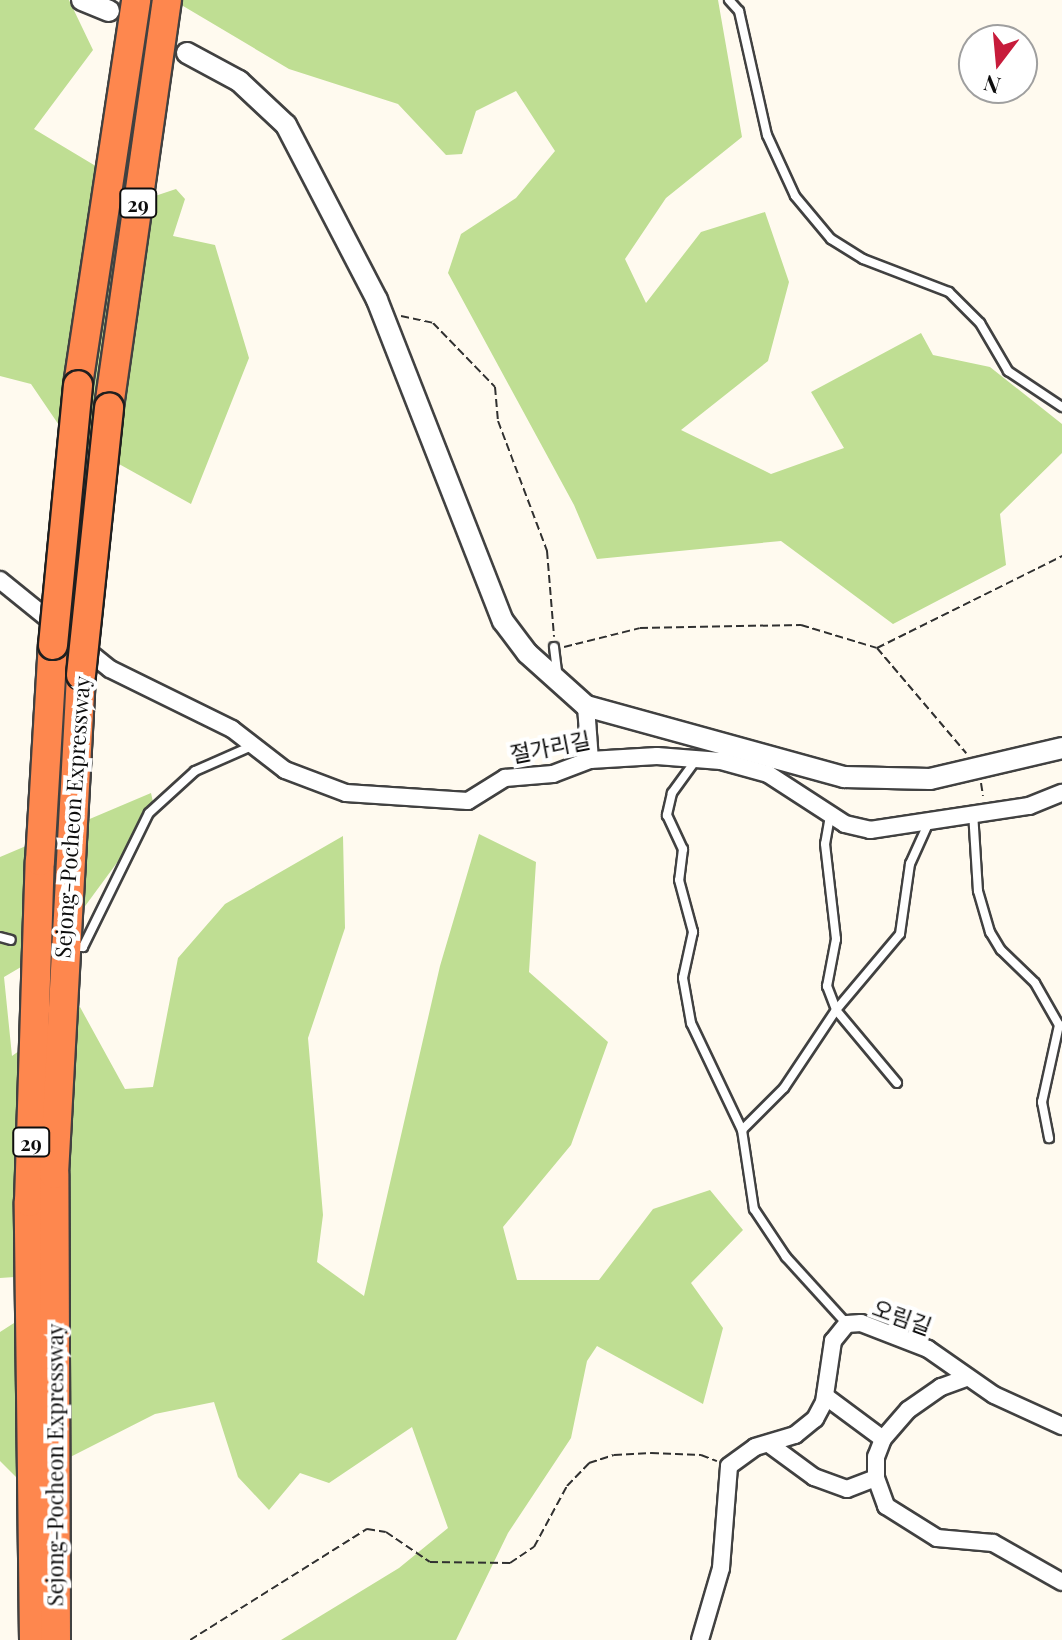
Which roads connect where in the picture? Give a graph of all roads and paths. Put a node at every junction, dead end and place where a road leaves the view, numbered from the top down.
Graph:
1 (82, 0) edge
2 (136, 0) edge
3 (167, 0) edge
4 (729, 0) edge
5 (109, 11) dead end
6 (187, 53) dead end
7 (384, 317) junction
8 (1062, 407) edge
9 (1062, 556) edge
10 (0, 580) edge
11 (554, 647) junction
12 (877, 648) junction
13 (564, 687) junction
14 (586, 706) junction
15 (255, 745) junction
16 (1062, 748) edge
17 (590, 760) junction
18 (697, 760) junction
19 (979, 768) junction
20 (1062, 793) edge
21 (979, 810) junction
22 (830, 816) junction
23 (931, 818) junction
24 (0, 937) edge
25 (11, 940) dead end
26 (77, 947) dead end
27 (836, 1010) junction
28 (1060, 1026) edge
29 (897, 1083) dead end
30 (742, 1130) junction
31 (1049, 1138) dead end
32 (847, 1324) junction
33 (966, 1378) junction
34 (825, 1396) junction
35 (1062, 1426) edge
36 (883, 1439) junction
37 (769, 1444) junction
38 (729, 1466) junction
39 (876, 1478) junction
40 (1062, 1582) edge
41 (34, 1640) edge
42 (56, 1640) edge
43 (190, 1640) edge
44 (700, 1640) edge

1 - 5 street
2 - 41 highway, Sejong-Pocheon Expressway / 29, bridge
3 - 42 highway, Sejong-Pocheon Expressway / 29, bridge
4 - 8 lane
6 - 7 street
7 - 11 path
7 - 13 street
9 - 12 path
10 - 15 street, 절가리길
11 - 12 path
11 - 13 lane
12 - 19 path
13 - 14 street
14 - 17 street
14 - 19 street
15 - 17 street, 절가리길
15 - 26 lane
16 - 19 street
17 - 18 street, 절가리길
18 - 22 street, 절가리길
18 - 30 lane
19 - 21 path
20 - 21 street, 절가리길
21 - 23 street, 절가리길
21 - 28 lane
22 - 23 street, 절가리길
22 - 27 lane
23 - 27 lane
24 - 25 lane
27 - 29 lane
27 - 30 lane
28 - 31 lane
30 - 32 lane
32 - 33 street, 오림길
32 - 34 street, 오림길
33 - 35 street, 오림길
33 - 36 street
34 - 36 street
34 - 37 street, 오림길
36 - 39 street
37 - 38 street, 오림길
37 - 39 street
38 - 43 path
38 - 44 street
39 - 40 street

